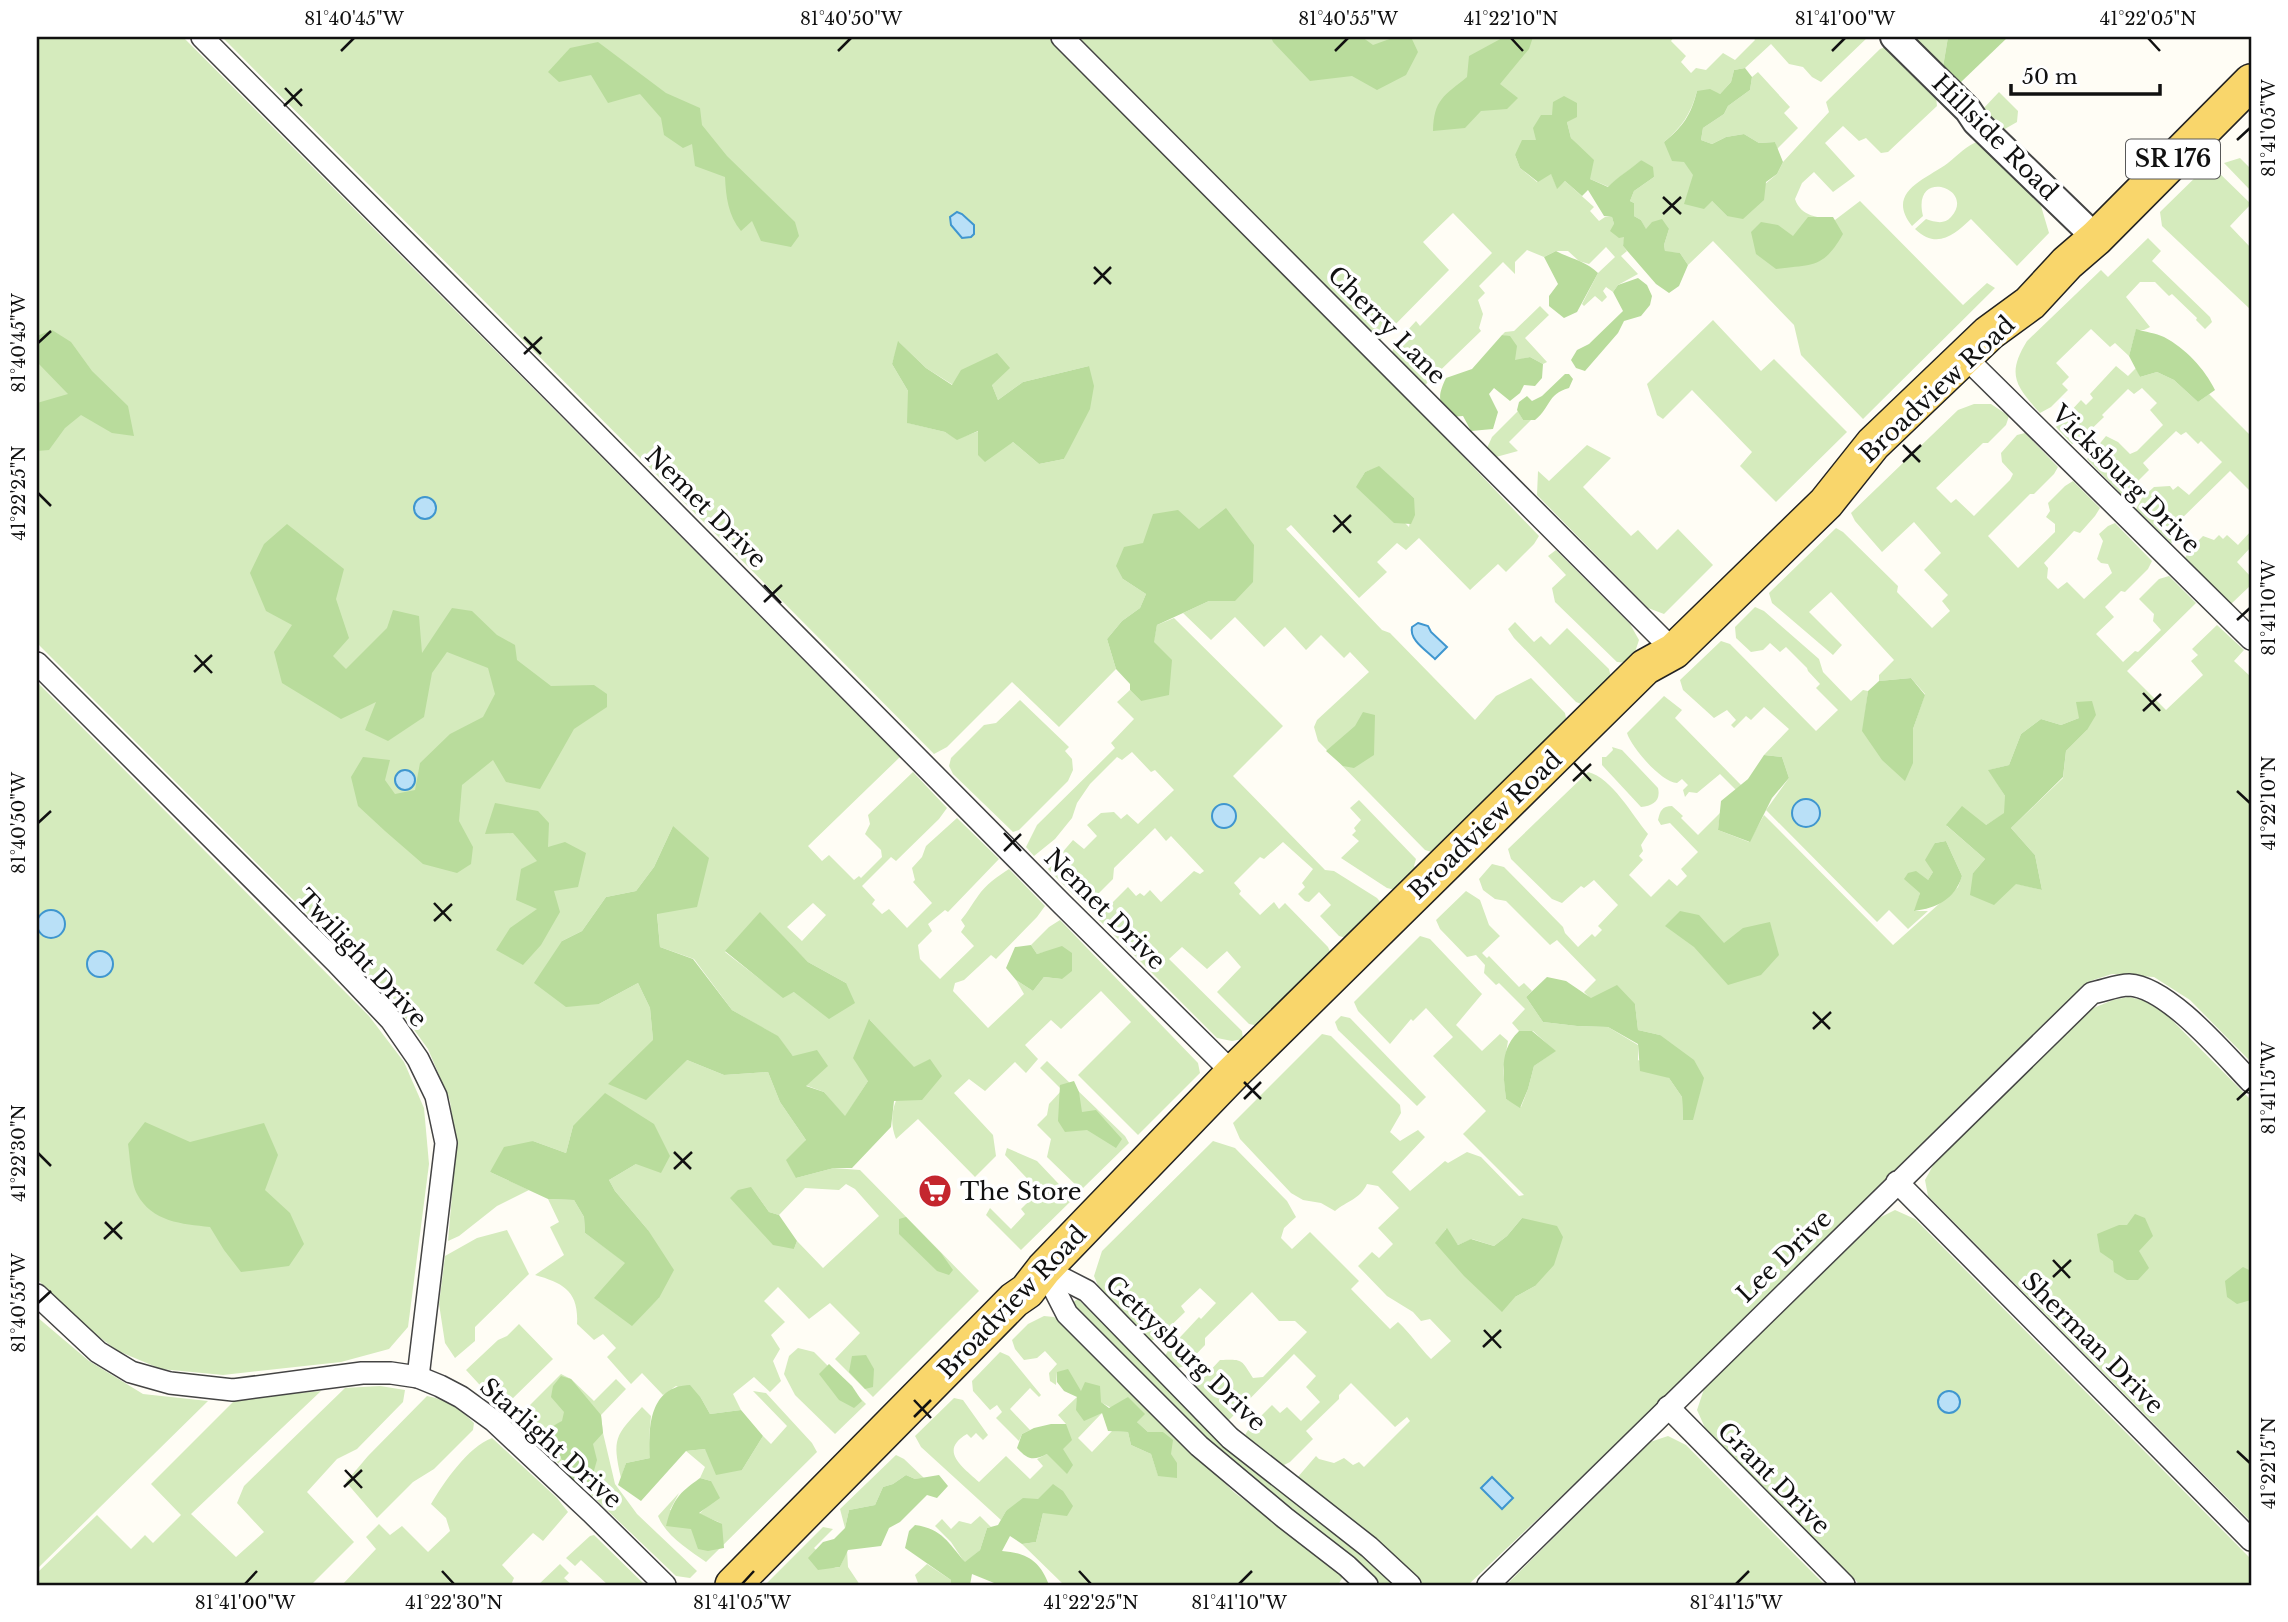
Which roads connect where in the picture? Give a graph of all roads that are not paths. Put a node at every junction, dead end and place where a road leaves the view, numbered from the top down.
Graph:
1 (202, 37) edge
2 (1062, 37) edge
3 (1894, 37) edge
4 (2251, 82) edge
5 (2096, 237) junction
6 (1964, 356) junction
7 (2251, 639) edge
8 (1674, 652) junction
9 (37, 663) edge
10 (1233, 1073) junction
11 (2251, 1082) edge
12 (1897, 1182) junction
13 (1044, 1269) junction
14 (37, 1295) edge
15 (418, 1377) junction
16 (1668, 1407) junction
17 (2251, 1540) edge
18 (665, 1585) edge
19 (733, 1585) edge
20 (1367, 1585) edge
21 (1410, 1585) edge
22 (1488, 1585) edge
23 (1844, 1585) edge

1 - 10 street, Nemet Drive
2 - 8 street, Cherry Lane
3 - 5 street, Hillside Road
4 - 5 main road, Broadview Road / SR 176
5 - 6 main road, Broadview Road / SR 176
6 - 7 street, Vicksburg Drive
6 - 8 main road, Broadview Road / SR 176
8 - 10 main road, Broadview Road / SR 176
9 - 15 street, Twilight Drive
10 - 13 main road, Broadview Road / SR 176
11 - 12 street, Lee Drive
12 - 16 street, Lee Drive
12 - 17 street, Sherman Drive
13 - 19 main road, Broadview Road / SR 176
13 - 20 street
13 - 21 street, Gettysburg Drive
14 - 15 street, Starlight Drive
15 - 18 street, Starlight Drive
16 - 22 street, Lee Drive
16 - 23 street, Grant Drive

